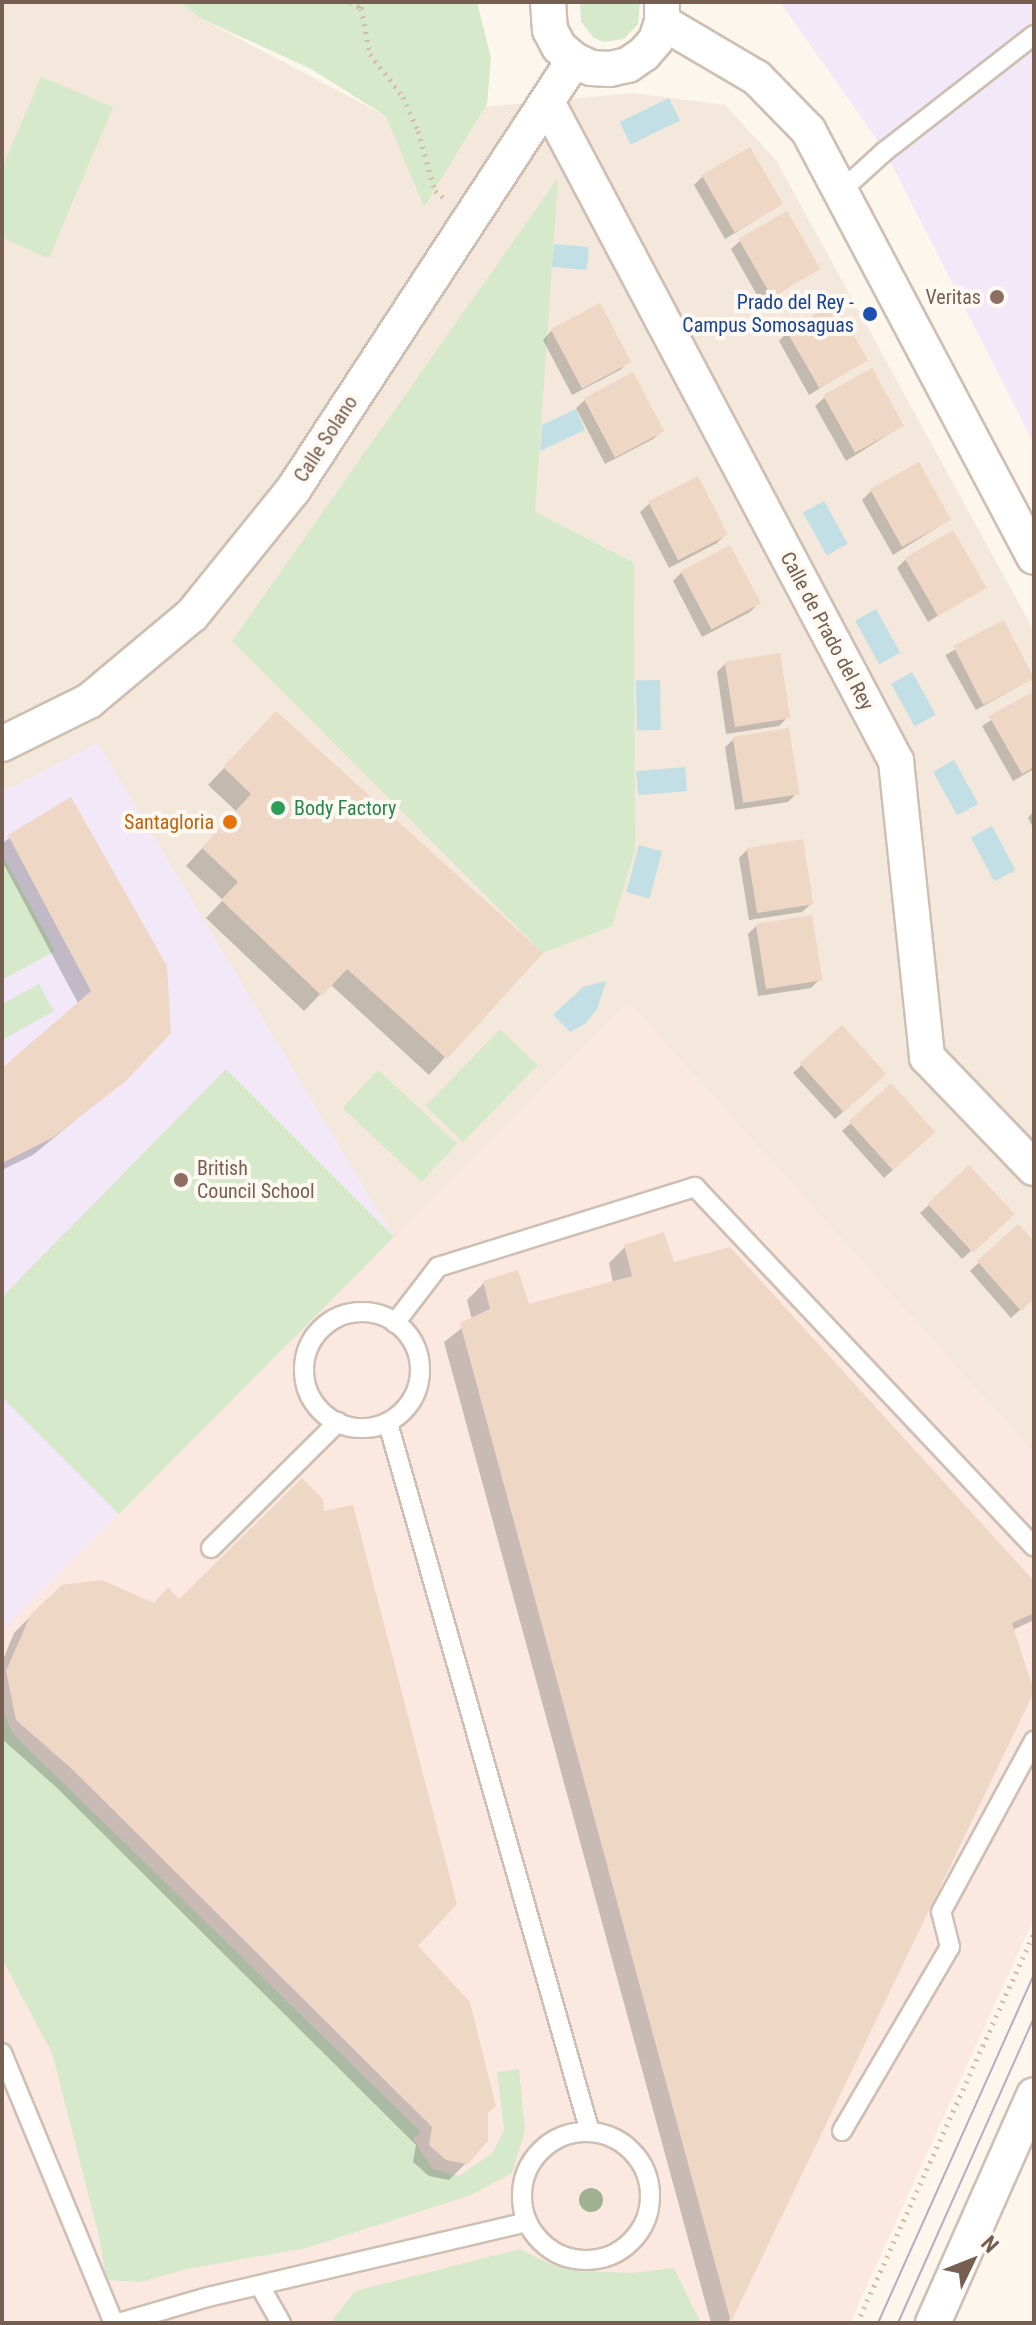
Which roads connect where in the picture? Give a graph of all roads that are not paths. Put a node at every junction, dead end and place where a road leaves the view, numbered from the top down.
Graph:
1 (548, 2) edge
2 (662, 12) edge
3 (1034, 35) edge
4 (574, 60) junction
5 (547, 102) junction
6 (841, 191) junction
7 (1034, 557) edge
8 (2, 744) edge
9 (1034, 1168) edge
10 (395, 1323) junction
11 (338, 1422) junction
12 (388, 1423) junction
13 (1034, 1547) edge
14 (211, 1548) dead end
15 (1034, 1741) edge
16 (2, 2053) edge
17 (1034, 2095) edge
18 (842, 2131) dead end
19 (590, 2132) junction
20 (527, 2222) junction
21 (260, 2286) junction
22 (116, 2323) edge
23 (281, 2323) edge
24 (933, 2323) edge

1 - 4 street
2 - 4 street
2 - 6 street
3 - 6 lane
4 - 5 street, Calle Solano
5 - 8 street, Calle Solano
5 - 9 street, Calle de Prado del Rey
6 - 7 street
10 - 11 lane
10 - 12 lane
10 - 13 lane
11 - 12 lane
11 - 14 lane
12 - 19 lane
15 - 18 lane
16 - 22 lane
17 - 24 street
19 - 20 lane
19 - 20 lane
20 - 21 lane
21 - 22 lane
21 - 23 lane

